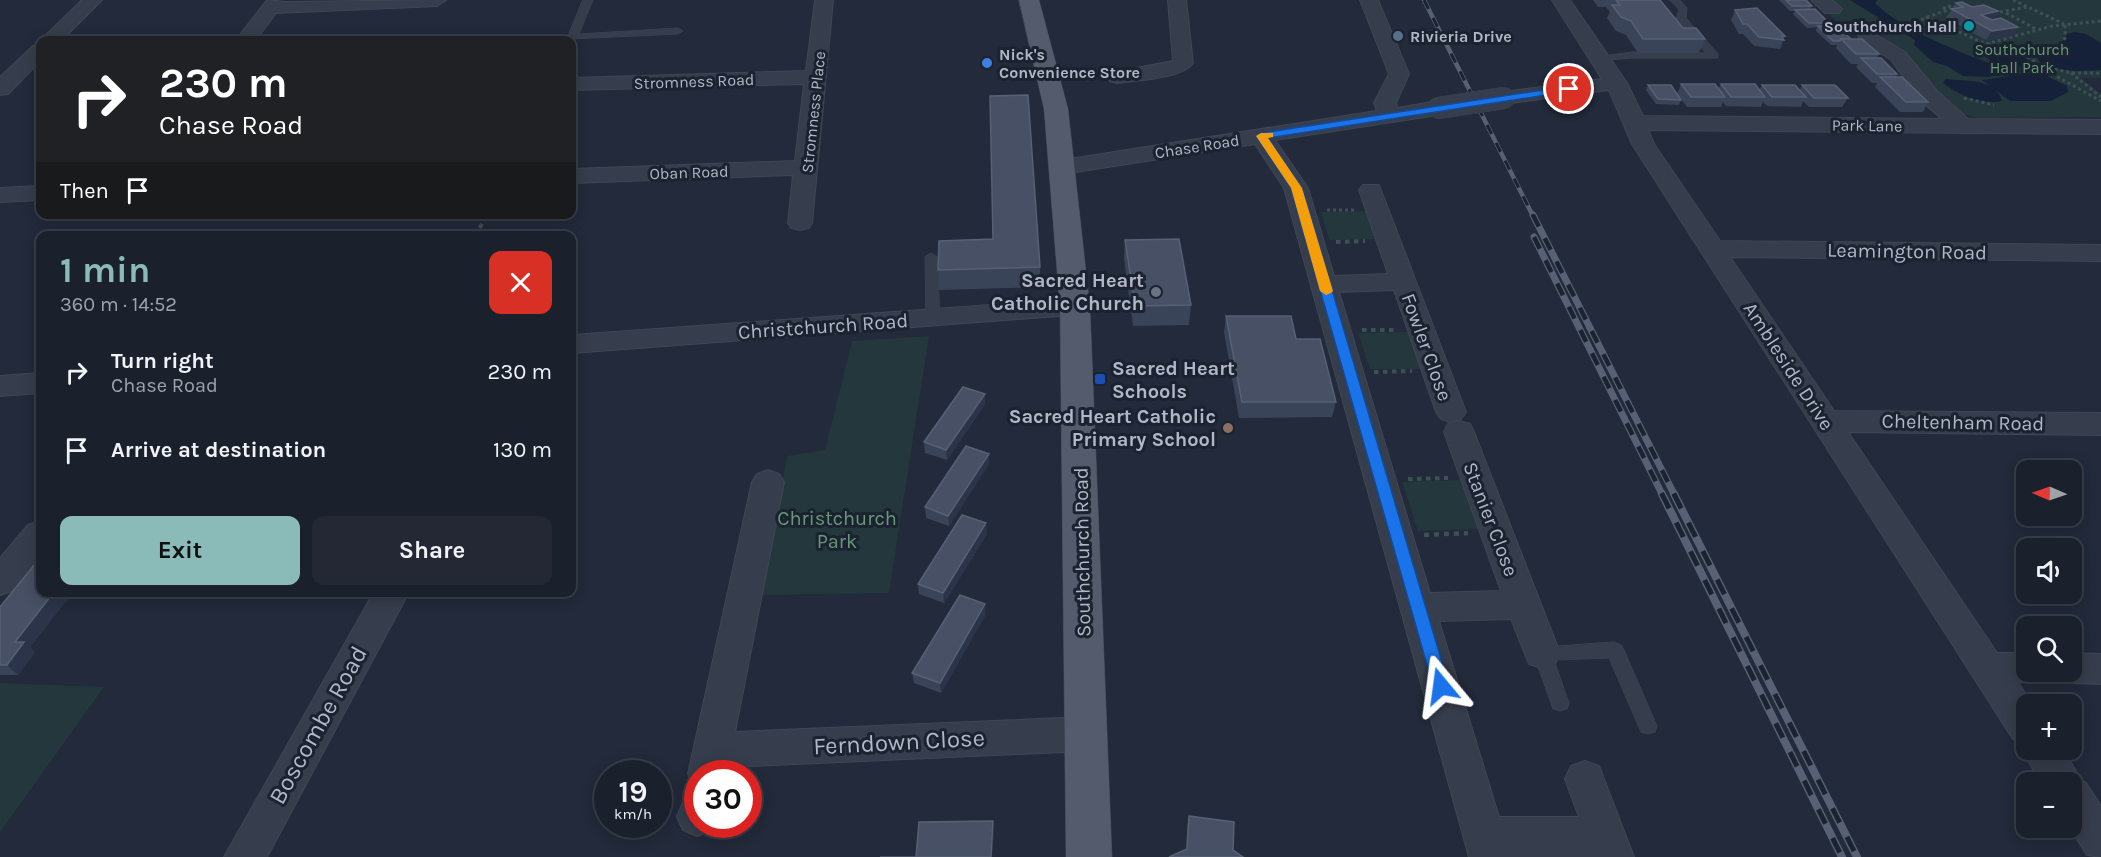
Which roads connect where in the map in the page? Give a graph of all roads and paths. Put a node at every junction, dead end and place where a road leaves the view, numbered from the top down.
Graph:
1 (93, 0) edge
2 (437, 0) edge
3 (588, 0) edge
4 (824, 0) edge
5 (1029, 0) edge
6 (1177, 0) edge
7 (1369, 0) edge
8 (1561, 0) edge
9 (1675, 0) edge
10 (2013, 0) edge
11 (274, 4) edge
12 (2028, 7) junction
13 (1964, 10) edge
14 (1990, 12) junction
15 (2005, 13) junction
16 (1926, 17) junction
17 (1993, 18) edge
18 (2000, 18) edge
19 (2020, 21) junction
20 (2101, 21) edge
21 (2009, 23) edge
22 (2065, 25) junction
23 (2018, 28) edge
24 (2037, 29) junction
25 (2008, 30) edge
26 (678, 32) dead end
27 (2026, 32) junction
28 (1877, 34) joint
29 (2017, 35) junction
30 (55, 36) edge
31 (249, 36) edge
32 (573, 36) edge
33 (576, 37) edge
34 (1986, 44) junction
35 (36, 54) edge
36 (2027, 55) junction
37 (1600, 59) junction
38 (2040, 66) junction
39 (2071, 73) junction
40 (2101, 73) edge
41 (817, 77) junction
42 (1117, 77) dead end
43 (1616, 83) junction
44 (576, 84) edge
45 (0, 89) edge
46 (1958, 97) dead end
47 (2101, 99) edge
48 (2002, 106) dead end
49 (1389, 116) junction
50 (1633, 123) junction
51 (1963, 126) junction
52 (2101, 127) edge
53 (1261, 136) junction
54 (1063, 166) junction
55 (807, 168) junction
56 (576, 176) edge
57 (36, 193) edge
58 (0, 195) edge
59 (1365, 200) joint
60 (1317, 211) dead end
61 (800, 223) dead end
62 (1370, 241) dead end
63 (1326, 242) dead end
64 (1713, 249) junction
65 (2101, 253) edge
66 (931, 257) dead end
67 (1404, 282) junction
68 (1324, 284) junction
69 (1075, 308) junction
70 (933, 318) junction
71 (1421, 329) junction
72 (1353, 331) dead end
73 (576, 345) edge
74 (1436, 371) junction
75 (1366, 372) dead end
76 (36, 380) edge
77 (0, 386) edge
78 (1825, 421) junction
79 (1455, 422) joint
80 (2101, 424) edge
81 (1454, 478) dead end
82 (1398, 480) dead end
83 (768, 482) dead end
84 (1473, 533) dead end
85 (1415, 535) dead end
86 (36, 539) edge
87 (0, 581) edge
88 (389, 597) edge
89 (1523, 605) junction
90 (1419, 608) junction
91 (1542, 653) junction
92 (1987, 668) junction
93 (2016, 668) edge
94 (2082, 668) edge
95 (2101, 669) edge
96 (1560, 703) dead end
97 (2016, 712) edge
98 (1648, 726) dead end
99 (1086, 734) junction
100 (709, 760) edge
101 (736, 760) edge
102 (1585, 779) dead end
103 (2082, 812) edge
104 (2101, 841) edge
105 (1609, 846) edge
106 (1487, 847) edge
107 (245, 857) edge
108 (1089, 857) edge

1 - 30 street
2 - 11 street
3 - 32 lane
4 - 41 street, Stromness Place
5 - 54 main road, Southchurch Road
6 - 42 street
7 - 49 street
8 - 37 street, Ambleside Drive
9 - 37 lane
10 - 12 path
11 - 31 street
12 - 15 path
12 - 22 path
13 - 16 path
14 - 15 path
14 - 17 path
14 - 18 path
15 - 19 path
16 - 28 path
16 - 34 path
19 - 21 path
19 - 24 path
20 - 22 path
22 - 24 path
22 - 36 path
23 - 27 path
24 - 27 path
25 - 29 path
26 - 33 lane
27 - 29 path
28 - 51 street
29 - 34 path
34 - 36 path
35 - 45 street
36 - 38 path
37 - 43 street, Ambleside Drive
38 - 39 path
38 - 47 path
39 - 40 path
39 - 47 path
41 - 44 street, Stromness Road
41 - 55 street, Stromness Place
43 - 49 street, Chase Road, bridge
43 - 50 street, Ambleside Drive
46 - 48 path
49 - 53 street, Chase Road
50 - 51 street, Park Lane
50 - 64 street, Ambleside Drive
51 - 52 street, Park Lane
53 - 54 street, Chase Road
53 - 68 street
54 - 69 main road, Southchurch Road
55 - 56 street, Oban Road
55 - 61 street, Stromness Place
57 - 58 street
59 - 60 path
59 - 67 street, Fowler Close
62 - 63 path
64 - 65 street, Leamington Road
64 - 78 street, Ambleside Drive
66 - 70 lane
67 - 68 street, Fowler Close
67 - 71 street, Fowler Close
68 - 90 street
69 - 70 street, Christchurch Road
69 - 99 main road, Southchurch Road
70 - 73 street, Christchurch Road
71 - 72 path
71 - 74 street, Fowler Close
74 - 75 path
74 - 79 street, Fowler Close
76 - 77 street
78 - 80 street, Cheltenham Road
78 - 92 street, Ambleside Drive
79 - 89 street, Stanier Close
81 - 82 path
83 - 100 street, Ferndown Close
84 - 85 path
86 - 87 street
88 - 107 street, Boscombe Road
89 - 90 street, Stanier Close
89 - 91 street, Stanier Close
90 - 106 street
91 - 96 lane
91 - 98 lane
92 - 93 street
92 - 97 street, Ambleside Drive
94 - 95 street
99 - 101 street, Ferndown Close
99 - 108 main road, Southchurch Road
102 - 105 street
103 - 104 street
105 - 106 street

